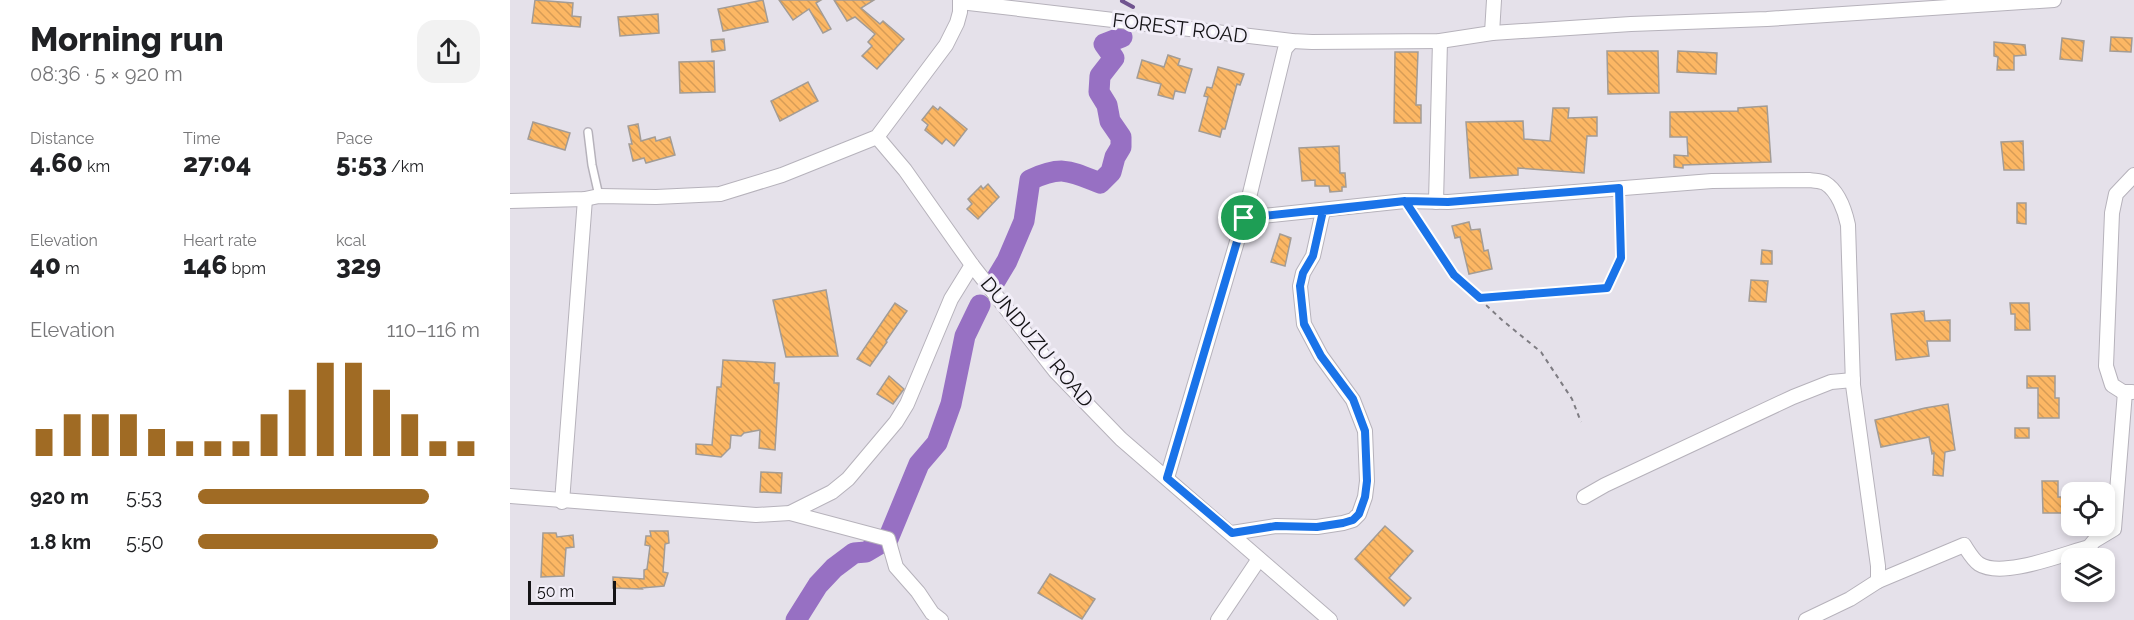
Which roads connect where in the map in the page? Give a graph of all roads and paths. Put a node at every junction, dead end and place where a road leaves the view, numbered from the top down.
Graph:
1 (1494, 0) edge
2 (2054, 0) edge
3 (962, 1) edge
4 (1982, 2) edge
5 (1492, 33) junction
6 (1292, 41) junction
7 (1440, 41) junction
8 (588, 132) dead end
9 (877, 136) junction
10 (2134, 175) edge
11 (1619, 188) junction
12 (599, 196) junction
13 (585, 199) junction
14 (510, 201) edge
15 (1405, 201) junction
16 (1436, 202) junction
17 (1323, 211) junction
18 (1244, 218) junction
19 (972, 265) junction
20 (1480, 298) junction
21 (1853, 380) junction
22 (2130, 392) edge
23 (1581, 422) dead end
24 (1167, 478) junction
25 (510, 496) edge
26 (1584, 497) dead end
27 (562, 502) junction
28 (790, 513) junction
29 (1232, 533) junction
30 (1259, 559) junction
31 (1878, 581) junction
32 (941, 620) edge
33 (1218, 620) edge
34 (1330, 620) edge
35 (1806, 620) edge

1 - 5 street
2 - 4 street, FOREST ROAD
3 - 6 street, FOREST ROAD
3 - 9 street
4 - 5 street, FOREST ROAD
5 - 7 street, FOREST ROAD
6 - 7 street, FOREST ROAD
6 - 18 street
7 - 16 street
8 - 12 lane
9 - 12 street
9 - 19 street, DUNDUZU ROAD
10 - 22 street
11 - 16 street
11 - 20 path
11 - 21 street
12 - 13 street
13 - 14 street
13 - 27 street
15 - 16 street
15 - 17 street
15 - 20 path
17 - 18 street
17 - 29 street
18 - 24 street
19 - 24 street, DUNDUZU ROAD
19 - 28 street
20 - 23 path
21 - 26 street
21 - 31 street
22 - 31 street
24 - 29 street, DUNDUZU ROAD
25 - 27 street
27 - 28 street
28 - 32 street
29 - 30 street, DUNDUZU ROAD
30 - 33 street
30 - 34 street, DUNDUZU ROAD
31 - 35 street

